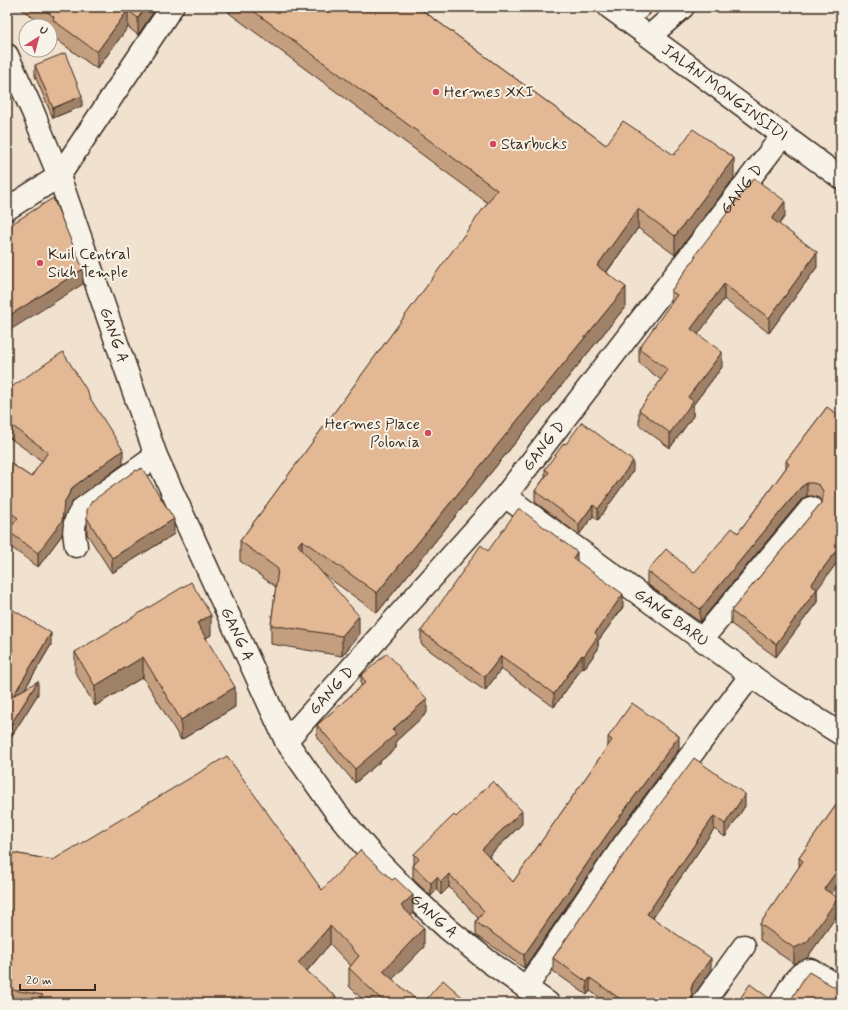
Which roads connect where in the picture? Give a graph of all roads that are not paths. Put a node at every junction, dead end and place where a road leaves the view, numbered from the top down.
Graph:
1 (172, 7) edge
2 (683, 7) edge
3 (625, 11) edge
4 (650, 36) junction
5 (7, 55) edge
6 (783, 135) junction
7 (59, 176) junction
8 (841, 178) edge
9 (7, 209) edge
10 (156, 456) junction
11 (505, 496) junction
12 (811, 508) dead end
13 (76, 546) dead end
14 (702, 639) junction
15 (751, 675) junction
16 (841, 734) edge
17 (286, 741) junction
18 (744, 946) dead end
19 (526, 988) junction
20 (841, 988) edge
21 (548, 1003) edge
22 (703, 1003) edge
23 (782, 1003) edge

1 - 7 street
2 - 4 street
3 - 4 street, JALAN MONGINSIDI
4 - 6 street, JALAN MONGINSIDI
5 - 7 street, GANG A
6 - 8 street, JALAN MONGINSIDI
6 - 11 street, GANG D
7 - 9 street
7 - 10 street, GANG A
10 - 13 street
10 - 17 street, GANG A
11 - 14 street, GANG BARU
11 - 17 street, GANG D
12 - 14 street
14 - 15 street, GANG BARU
15 - 16 street, GANG BARU
15 - 19 street
17 - 19 street, GANG A
18 - 22 street
19 - 21 street, GANG A
20 - 23 street

